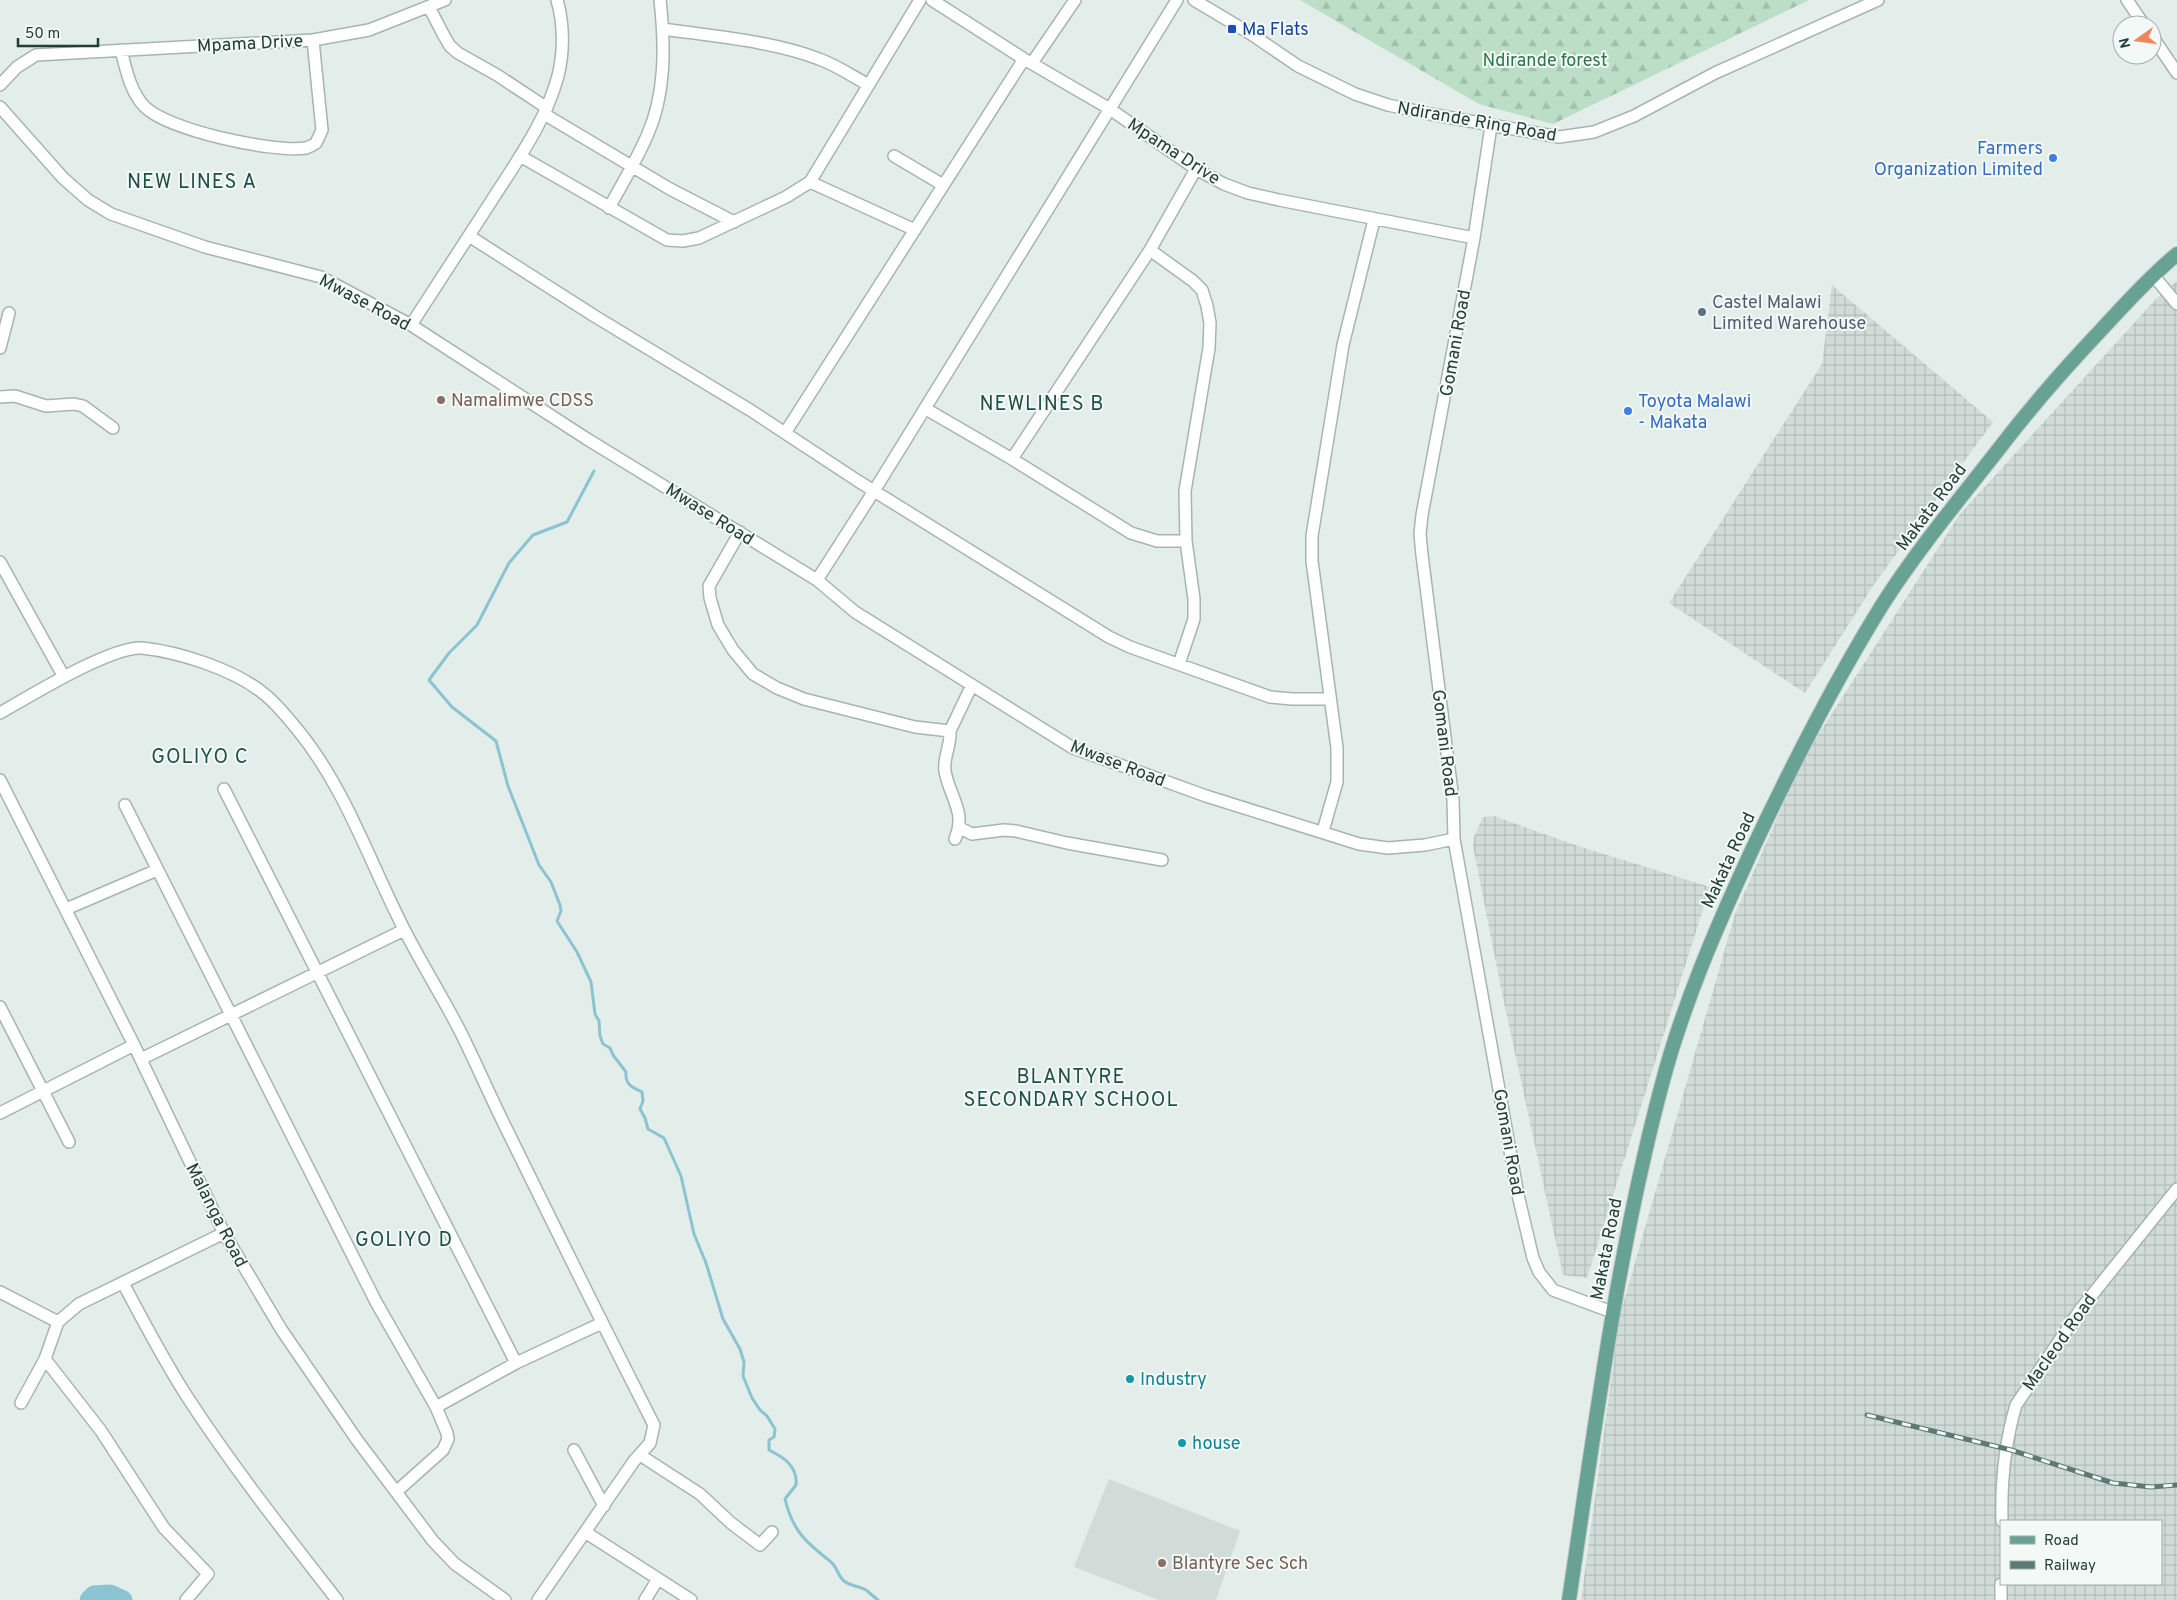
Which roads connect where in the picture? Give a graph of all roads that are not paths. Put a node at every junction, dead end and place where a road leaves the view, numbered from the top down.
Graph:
1 (445, 0) edge
2 (558, 0) edge
3 (660, 0) edge
4 (920, 0) edge
5 (932, 0) edge
6 (1075, 0) edge
7 (1177, 0) edge
8 (1194, 0) edge
9 (1878, 0) edge
10 (2127, 0) edge
11 (429, 7) junction
12 (2137, 15) edge
13 (663, 29) junction
14 (313, 40) junction
15 (121, 50) junction
16 (2162, 51) edge
17 (1028, 61) junction
18 (2177, 73) edge
19 (868, 84) junction
20 (0, 85) edge
21 (0, 107) edge
22 (1110, 109) junction
23 (545, 111) junction
24 (1491, 126) junction
25 (520, 156) junction
26 (894, 156) dead end
27 (632, 166) junction
28 (1196, 169) junction
29 (810, 182) junction
30 (943, 185) junction
31 (609, 208) junction
32 (1374, 220) junction
33 (734, 222) junction
34 (915, 230) junction
35 (469, 236) junction
36 (1474, 238) junction
37 (1150, 250) junction
38 (2177, 254) edge
39 (2153, 275) junction
40 (2177, 304) edge
41 (9, 313) dead end
42 (411, 325) junction
43 (0, 348) edge
44 (0, 396) edge
45 (926, 409) junction
46 (113, 428) dead end
47 (785, 433) junction
48 (1012, 459) junction
49 (874, 491) junction
50 (740, 532) junction
51 (1186, 541) junction
52 (0, 562) edge
53 (816, 580) junction
54 (1179, 664) junction
55 (64, 678) junction
56 (971, 686) junction
57 (1330, 698) junction
58 (0, 713) edge
59 (950, 731) junction
60 (0, 780) edge
61 (224, 789) dead end
62 (125, 805) dead end
63 (960, 828) junction
64 (1323, 831) junction
65 (1454, 839) junction
66 (955, 840) dead end
67 (1162, 860) dead end
68 (157, 870) junction
69 (66, 908) junction
70 (404, 930) junction
71 (318, 972) junction
72 (0, 1007) edge
73 (232, 1016) junction
74 (134, 1046) junction
75 (141, 1060) junction
76 (43, 1091) junction
77 (0, 1114) edge
78 (69, 1142) dead end
79 (2177, 1189) edge
80 (224, 1233) junction
81 (123, 1283) junction
82 (0, 1292) edge
83 (1612, 1312) junction
84 (58, 1322) junction
85 (602, 1323) junction
86 (45, 1359) junction
87 (516, 1363) junction
88 (21, 1403) dead end
89 (436, 1407) junction
90 (574, 1450) dead end
91 (640, 1455) junction
92 (396, 1492) junction
93 (604, 1506) junction
94 (2002, 1520) edge
95 (585, 1532) junction
96 (772, 1532) dead end
97 (658, 1579) junction
98 (2001, 1585) edge
99 (186, 1600) edge
100 (337, 1600) edge
101 (505, 1600) edge
102 (538, 1600) edge
103 (645, 1600) edge
104 (692, 1600) edge
105 (1569, 1600) edge
106 (2001, 1600) edge

1 - 11 street, Mpama Drive
2 - 23 street
3 - 13 street
4 - 19 street
5 - 17 street, Mpama Drive
6 - 17 street
7 - 22 street
8 - 24 street, Ndirande Ring Road
9 - 24 street, Ndirande Ring Road
10 - 12 street
11 - 14 street, Mpama Drive
11 - 23 street
13 - 19 street
13 - 27 street
14 - 15 street, Mpama Drive
14 - 15 street
15 - 20 street, Mpama Drive
16 - 18 street
17 - 22 street, Mpama Drive
17 - 30 street
19 - 29 street
21 - 42 street, Mwase Road
22 - 28 street, Mpama Drive
22 - 45 street
23 - 25 street
23 - 27 street
24 - 36 street, Gomani Road
25 - 31 street
25 - 35 street
26 - 30 street
27 - 31 street
27 - 33 street
28 - 32 street, Mpama Drive
28 - 37 street
29 - 33 street
29 - 34 street
30 - 34 street
31 - 33 street
32 - 36 street, Mpama Drive
32 - 57 street
34 - 47 street
35 - 42 street
35 - 47 street
36 - 65 street, Gomani Road
37 - 48 street
37 - 51 street
38 - 39 main road, Makata Road
39 - 40 street
39 - 83 main road, Makata Road
41 - 43 street
42 - 50 street, Mwase Road
44 - 46 street
45 - 48 street
45 - 49 street
47 - 49 street
48 - 51 street
49 - 53 street
49 - 54 street
50 - 53 street, Mwase Road
50 - 59 street
51 - 54 street
52 - 55 street
53 - 56 street, Mwase Road
54 - 57 street
55 - 58 street
55 - 70 street
56 - 59 street
56 - 64 street, Mwase Road
57 - 64 street
59 - 63 street
60 - 69 street, Malanga Road
61 - 71 street
62 - 68 street
63 - 66 street
63 - 67 street
64 - 65 street, Mwase Road
65 - 83 street, Gomani Road
68 - 69 street
68 - 73 street
69 - 74 street, Malanga Road
70 - 71 street
70 - 85 street
71 - 73 street
71 - 87 street
72 - 76 street
73 - 75 street
73 - 89 street
74 - 75 street, Malanga Road
74 - 76 street
75 - 80 street, Malanga Road
76 - 77 street
76 - 78 street
79 - 94 street, Macleod Road
80 - 81 street
80 - 92 street, Malanga Road
81 - 84 street
81 - 100 street
82 - 84 street
83 - 105 main road, Makata Road
84 - 86 street
85 - 87 street
85 - 91 street
86 - 88 street
86 - 99 street
87 - 89 street
89 - 92 street
90 - 93 street
91 - 93 street
91 - 96 street
92 - 101 street, Malanga Road
93 - 95 street
95 - 97 street
95 - 102 street
97 - 103 street
97 - 104 street
98 - 106 street

